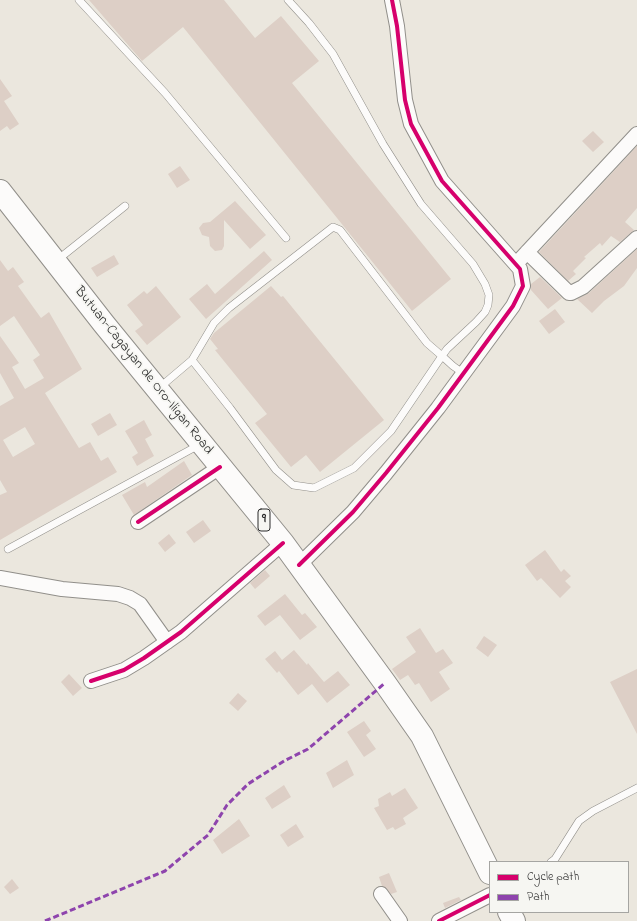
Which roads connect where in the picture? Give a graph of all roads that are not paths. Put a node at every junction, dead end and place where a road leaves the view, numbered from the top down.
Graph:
1 (79, 0) edge
2 (288, 0) edge
3 (392, 0) edge
4 (637, 134) edge
5 (2, 198) edge
6 (125, 206) dead end
7 (286, 238) dead end
8 (637, 238) edge
9 (527, 252) junction
10 (55, 262) junction
11 (516, 264) junction
12 (442, 356) junction
13 (192, 360) junction
14 (464, 373) junction
15 (157, 390) junction
16 (202, 444) junction
17 (220, 467) junction
18 (138, 522) dead end
19 (282, 543) junction
20 (8, 549) dead end
21 (299, 565) junction
22 (0, 578) edge
23 (167, 642) junction
24 (91, 681) dead end
25 (637, 788) edge
26 (552, 861) edge
27 (489, 871) edge
28 (381, 894) dead end
29 (489, 896) edge
30 (400, 921) edge
31 (439, 921) edge

1 - 7 lane
2 - 12 lane
3 - 11 street
4 - 9 street
5 - 10 highway, Butuan-Cagayan de Oro-Iligan Road / 9
6 - 10 lane
8 - 9 street
9 - 11 street
10 - 15 highway, Butuan-Cagayan de Oro-Iligan Road / 9
11 - 14 street
12 - 13 lane
12 - 13 lane
12 - 14 lane
13 - 15 lane
14 - 21 street
15 - 16 highway, Butuan-Cagayan de Oro-Iligan Road / 9
16 - 17 highway, Butuan-Cagayan de Oro-Iligan Road / 9
16 - 20 lane
17 - 18 street
17 - 19 highway, Butuan-Cagayan de Oro-Iligan Road / 9
19 - 21 highway, Butuan-Cagayan de Oro-Iligan Road / 9
19 - 23 street
21 - 27 highway, Butuan-Cagayan de Oro-Iligan Road / 9
22 - 23 street
23 - 24 street
25 - 26 lane
28 - 30 street
29 - 31 street

